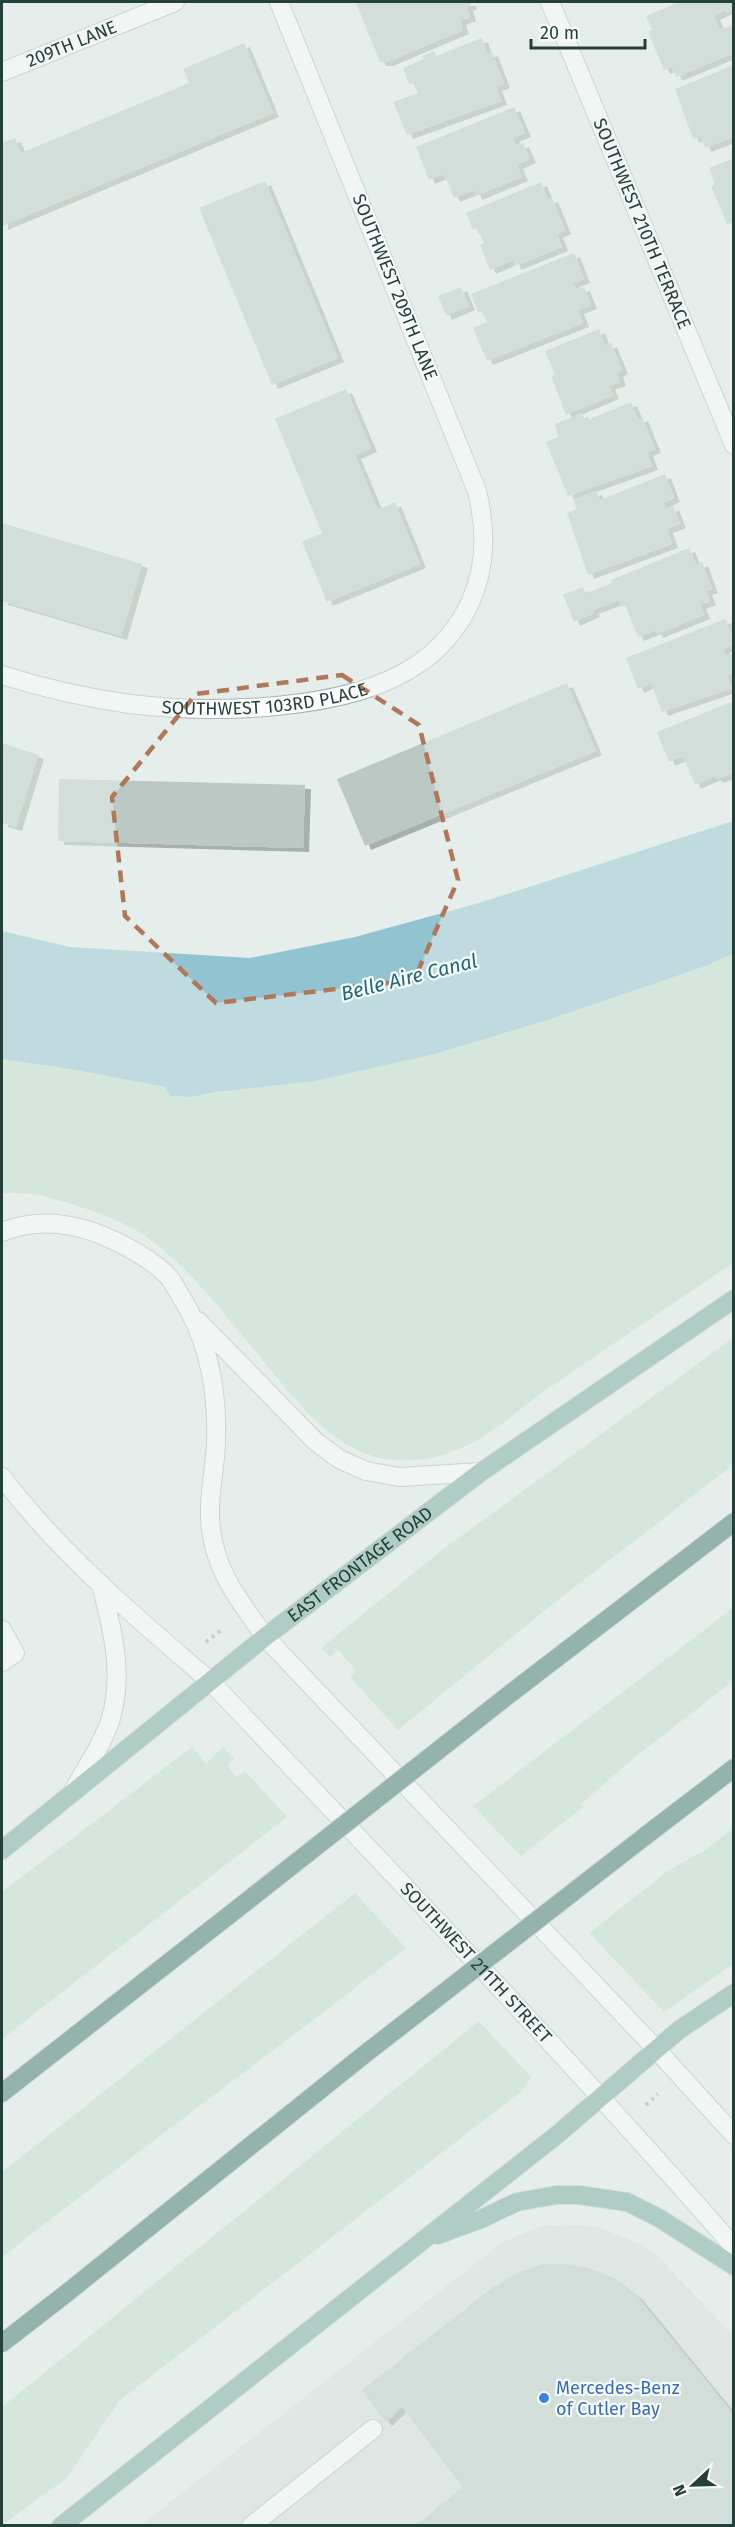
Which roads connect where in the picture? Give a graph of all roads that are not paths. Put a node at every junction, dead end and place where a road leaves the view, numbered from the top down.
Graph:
1 (175, 2) edge
2 (279, 2) edge
3 (550, 2) edge
4 (2, 72) edge
5 (734, 445) edge
6 (479, 578) joint
7 (2, 675) edge
8 (6, 1227) edge
9 (734, 1299) edge
10 (194, 1317) junction
11 (481, 1472) junction
12 (2, 1478) edge
13 (734, 1522) edge
14 (101, 1584) junction
15 (2, 1630) edge
16 (265, 1637) junction
17 (2, 1662) edge
18 (211, 1682) junction
19 (734, 1768) edge
20 (71, 1794) junction
21 (2, 1850) edge
22 (734, 1993) edge
23 (656, 2049) junction
24 (2, 2093) edge
25 (601, 2096) junction
26 (734, 2135) edge
27 (425, 2239) junction
28 (734, 2247) edge
29 (734, 2266) edge
30 (2, 2343) edge
31 (373, 2429) dead end
32 (61, 2526) edge
33 (251, 2526) edge

1 - 4 street, 209TH LANE
2 - 6 street, SOUTHWEST 209TH LANE
3 - 5 street, SOUTHWEST 210TH TERRACE
6 - 7 street, SOUTHWEST 103RD PLACE
8 - 10 street
9 - 11 main road, EAST FRONTAGE ROAD
10 - 11 street
10 - 16 street
11 - 16 main road, EAST FRONTAGE ROAD
12 - 14 street, SOUTHWEST 211TH STREET
13 - 24 highway, bridge
14 - 18 street, SOUTHWEST 211TH STREET
14 - 20 street
15 - 17 street
16 - 18 main road, EAST FRONTAGE ROAD
16 - 23 street
18 - 20 main road, EAST FRONTAGE ROAD
18 - 25 street, SOUTHWEST 211TH STREET
19 - 30 highway, bridge
20 - 21 main road, EAST FRONTAGE ROAD
22 - 23 main road
23 - 25 main road
23 - 26 street
25 - 27 main road
25 - 28 street, SOUTHWEST 211TH STREET
27 - 29 main road
27 - 32 main road
31 - 33 street

